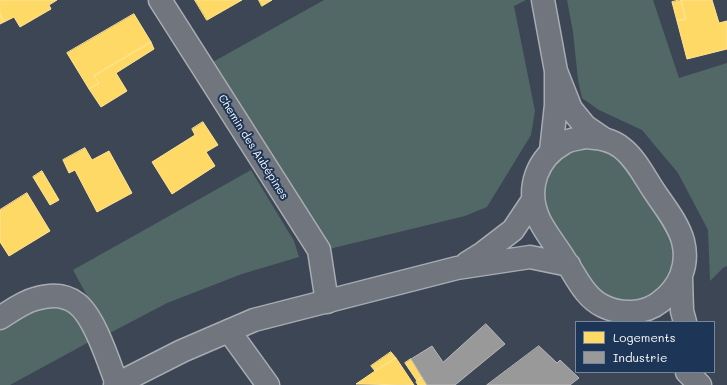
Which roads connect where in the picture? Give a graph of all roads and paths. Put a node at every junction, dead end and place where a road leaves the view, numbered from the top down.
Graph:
1 (160, 0) edge
2 (543, 0) edge
3 (556, 71) junction
4 (604, 139) junction
5 (551, 151) junction
6 (533, 200) junction
7 (569, 265) junction
8 (457, 268) junction
9 (680, 278) junction
10 (327, 302) junction
11 (626, 317) edge
12 (0, 318) edge
13 (685, 321) edge
14 (229, 331) junction
15 (688, 373) edge
16 (701, 373) edge
17 (116, 385) edge
18 (268, 385) edge
19 (700, 385) edge
20 (706, 385) edge

1 - 10 street, Chemin des Aubépines
2 - 3 street
3 - 4 street
3 - 5 street
4 - 5 street
4 - 9 street
5 - 6 street
6 - 7 street
6 - 8 street
7 - 8 street
7 - 11 street
8 - 10 street
9 - 11 street
9 - 13 street
10 - 14 street
12 - 17 street
14 - 17 street
14 - 18 street
15 - 19 street
16 - 20 street

